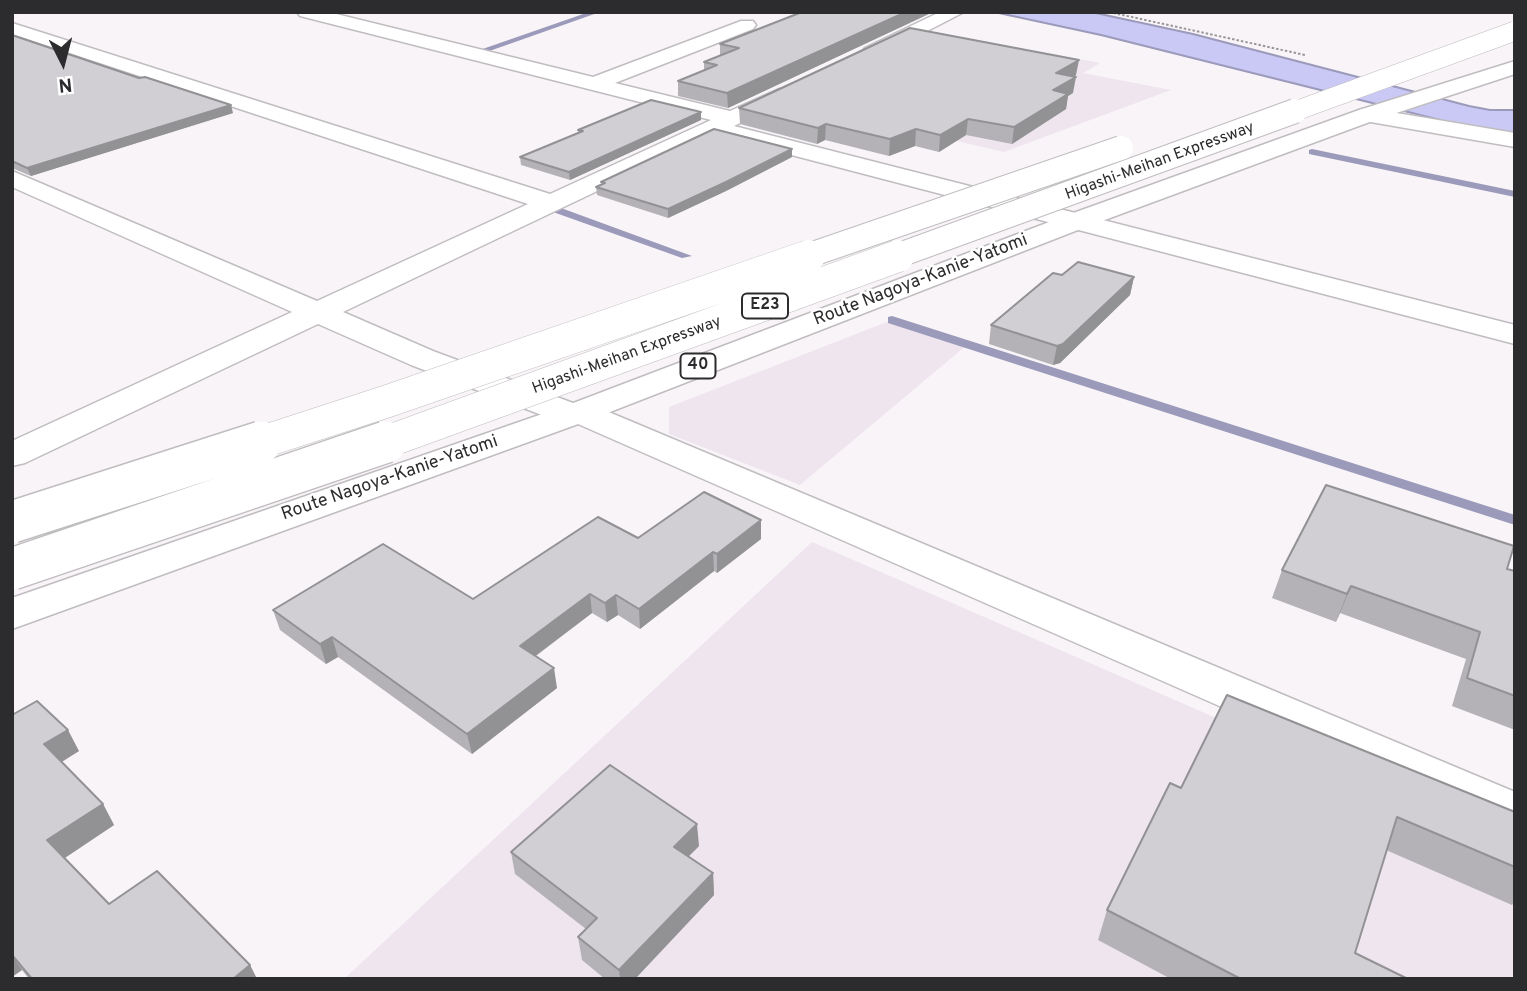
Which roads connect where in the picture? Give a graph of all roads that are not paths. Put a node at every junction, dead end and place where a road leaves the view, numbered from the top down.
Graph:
1 (306, 12) edge
2 (382, 12) edge
3 (955, 12) edge
4 (1506, 12) edge
5 (346, 22) junction
6 (747, 25) dead end
7 (12, 28) edge
8 (1515, 31) edge
9 (856, 60) edge
10 (1515, 67) edge
11 (806, 83) edge
12 (594, 84) junction
13 (1374, 113) junction
14 (722, 123) junction
15 (1515, 140) edge
16 (12, 178) edge
17 (549, 202) junction
18 (1074, 222) junction
19 (317, 312) junction
20 (1515, 335) edge
21 (576, 413) junction
22 (12, 454) edge
23 (12, 522) edge
24 (12, 569) edge
25 (12, 614) edge
26 (1515, 815) edge

1 - 5 main road
2 - 5 main road
3 - 9 main road
4 - 23 main road, Higashi-Meihan Expressway / E23, bridge
5 - 12 main road
6 - 12 main road
7 - 17 main road
8 - 24 main road, Higashi-Meihan Expressway / E23, bridge
10 - 13 main road, Route Nagoya-Kanie-Yatomi / 40
11 - 14 main road
12 - 14 main road
13 - 15 main road
13 - 18 main road, Route Nagoya-Kanie-Yatomi / 40
14 - 17 main road
14 - 18 main road
16 - 19 main road
17 - 19 main road
18 - 20 main road
18 - 21 main road, Route Nagoya-Kanie-Yatomi / 40
19 - 21 main road
19 - 22 main road
21 - 25 main road, Route Nagoya-Kanie-Yatomi / 40
21 - 26 main road

